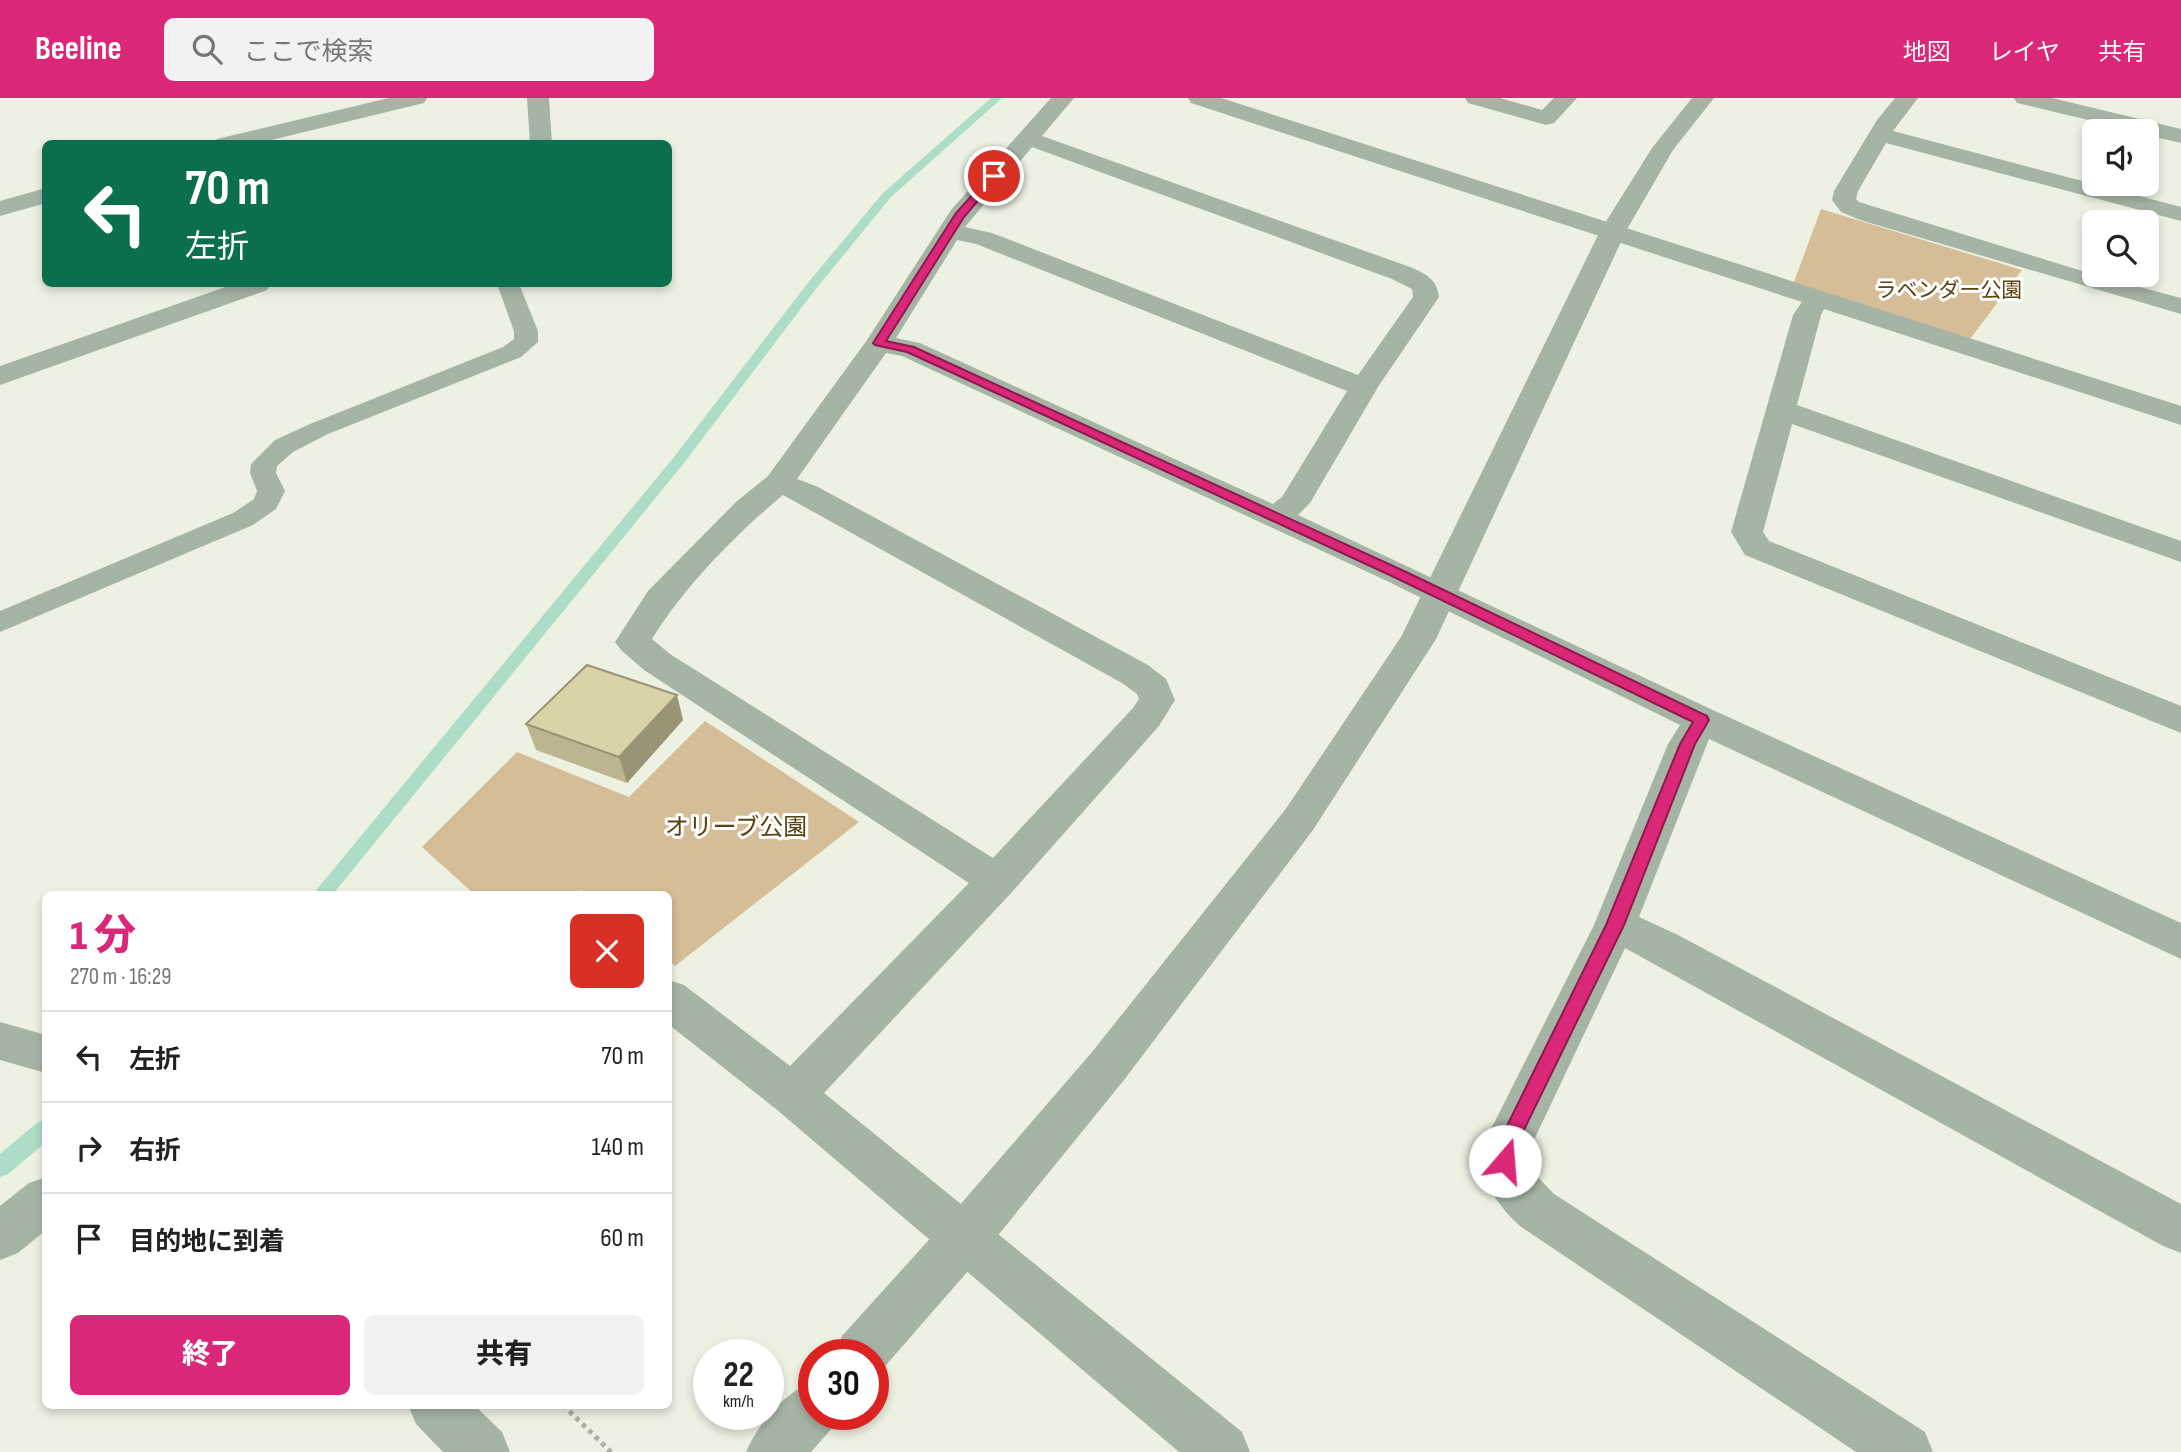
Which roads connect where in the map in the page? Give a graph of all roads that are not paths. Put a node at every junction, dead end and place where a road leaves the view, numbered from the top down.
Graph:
1 (416, 98) edge
2 (538, 98) edge
3 (1063, 98) edge
4 (1199, 98) edge
5 (1476, 98) edge
6 (1566, 98) edge
7 (1703, 98) edge
8 (1908, 98) edge
9 (2025, 98) edge
10 (1881, 135) junction
11 (2181, 136) edge
12 (1025, 139) junction
13 (242, 140) edge
14 (541, 140) edge
15 (42, 196) edge
16 (0, 209) edge
17 (2181, 214) edge
18 (1613, 231) junction
19 (951, 232) junction
20 (250, 287) edge
21 (509, 287) edge
22 (1818, 299) junction
23 (2181, 306) edge
24 (879, 343) junction
25 (0, 376) edge
26 (1364, 387) junction
27 (1782, 410) junction
28 (2181, 416) edge
29 (779, 483) junction
30 (1275, 517) junction
31 (2181, 552) edge
32 (1441, 594) junction
33 (0, 622) edge
34 (1702, 720) junction
35 (2181, 720) edge
36 (997, 881) junction
37 (1615, 925) junction
38 (2181, 942) edge
39 (672, 1001) edge
40 (0, 1041) edge
41 (42, 1053) edge
42 (792, 1095) junction
43 (42, 1202) edge
44 (2181, 1230) edge
45 (0, 1237) edge
46 (964, 1238) junction
47 (874, 1339) edge
48 (439, 1409) edge
49 (798, 1426) edge
50 (482, 1452) edge
51 (775, 1452) edge
52 (1222, 1452) edge
53 (1905, 1452) edge

1 - 13 street
2 - 14 street
3 - 12 street
4 - 18 street
5 - 6 street
7 - 18 street
8 - 10 street
9 - 11 street
10 - 17 street
10 - 23 street
12 - 19 street
12 - 26 street
15 - 16 street
18 - 22 street
18 - 32 street
19 - 24 street
19 - 26 street
20 - 25 street
21 - 33 lane
22 - 27 street
22 - 28 street
24 - 29 street
24 - 30 street
26 - 30 street
27 - 31 street
27 - 35 street
29 - 36 street
29 - 36 street
30 - 32 street
32 - 34 street
32 - 46 street
34 - 37 street
34 - 38 street
36 - 42 street
37 - 44 street
37 - 53 street
39 - 42 street
40 - 41 street
42 - 46 street
43 - 45 street
46 - 47 street
46 - 52 street
48 - 50 street
49 - 51 street

